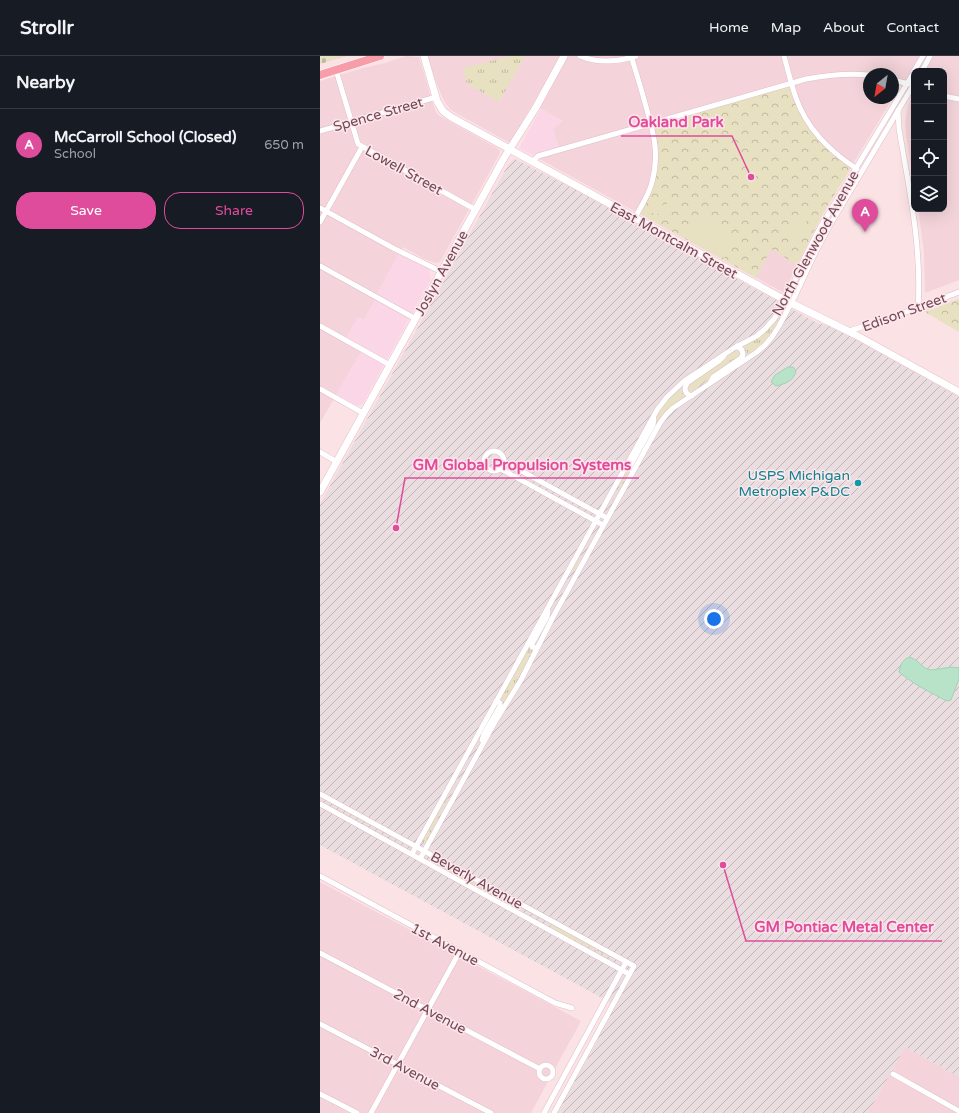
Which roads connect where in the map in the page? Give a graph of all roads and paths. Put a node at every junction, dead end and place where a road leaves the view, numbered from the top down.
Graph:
1 (380, 56) edge
2 (424, 56) edge
3 (564, 56) edge
4 (580, 56) edge
5 (633, 56) edge
6 (784, 56) edge
7 (923, 56) edge
8 (930, 56) edge
9 (916, 68) edge
10 (924, 68) edge
11 (336, 70) junction
12 (320, 75) edge
13 (863, 76) edge
14 (911, 77) edge
15 (899, 82) edge
16 (792, 83) junction
17 (907, 84) junction
18 (911, 85) edge
19 (911, 90) edge
20 (436, 97) junction
21 (947, 97) edge
22 (959, 99) edge
23 (892, 107) junction
24 (898, 111) junction
25 (351, 122) junction
26 (651, 124) junction
27 (320, 131) edge
28 (362, 147) junction
29 (510, 150) junction
30 (532, 162) junction
31 (856, 168) junction
32 (861, 171) junction
33 (320, 208) edge
34 (476, 210) junction
35 (326, 211) junction
36 (635, 218) junction
37 (320, 222) edge
38 (320, 266) edge
39 (442, 272) junction
40 (959, 292) edge
41 (788, 302) junction
42 (918, 308) junction
43 (416, 319) junction
44 (320, 326) edge
45 (849, 331) junction
46 (737, 346) junction
47 (731, 350) junction
48 (390, 365) junction
49 (710, 384) junction
50 (320, 389) edge
51 (959, 392) edge
52 (692, 396) junction
53 (657, 410) junction
54 (364, 413) junction
55 (320, 452) edge
56 (337, 462) junction
57 (505, 462) junction
58 (501, 469) junction
59 (633, 471) junction
60 (320, 492) edge
61 (599, 514) junction
62 (607, 518) junction
63 (595, 521) junction
64 (603, 525) junction
65 (568, 571) junction
66 (551, 601) junction
67 (553, 617) junction
68 (536, 648) junction
69 (496, 701) junction
70 (480, 749) junction
71 (320, 794) edge
72 (320, 804) edge
73 (416, 847) junction
74 (424, 851) junction
75 (412, 854) junction
76 (420, 859) junction
77 (320, 876) edge
78 (460, 952) junction
79 (320, 953) edge
80 (626, 962) junction
81 (622, 970) junction
82 (630, 974) junction
83 (572, 1008) dead end
84 (428, 1010) junction
85 (320, 1024) edge
86 (398, 1064) junction
87 (540, 1069) dead end
88 (893, 1074) dead end
89 (320, 1094) edge
90 (959, 1111) edge
91 (357, 1113) edge
92 (371, 1113) edge
93 (491, 1113) edge
94 (544, 1113) edge
95 (554, 1113) edge

1 - 11 main road
2 - 20 main road, East Montcalm Street
3 - 29 main road, Joslyn Avenue
4 - 5 street
5 - 26 street
6 - 16 street
7 - 9 street, North Glenwood Avenue
8 - 10 street
11 - 12 main road
11 - 25 street, Lowell Street
13 - 16 street
14 - 17 street, North Glenwood Avenue
15 - 17 street
16 - 26 street
16 - 31 street
17 - 18 street
17 - 23 street, North Glenwood Avenue
19 - 24 street, North Glenwood Avenue
20 - 25 street, Spence Street
20 - 29 main road, East Montcalm Street
21 - 22 street
23 - 24 street
23 - 31 street, North Glenwood Avenue
24 - 32 street, North Glenwood Avenue
24 - 42 street
25 - 27 street, Spence Street
25 - 28 street, Lowell Street
26 - 30 street
26 - 36 street
28 - 34 street, Lowell Street
28 - 35 street
29 - 30 main road, East Montcalm Street
29 - 34 main road, Joslyn Avenue
30 - 36 main road, East Montcalm Street
31 - 32 street
31 - 41 street, North Glenwood Avenue
32 - 41 street, North Glenwood Avenue
33 - 35 street
34 - 39 main road, Joslyn Avenue
35 - 37 street
35 - 39 street
36 - 41 main road, East Montcalm Street
38 - 43 street
39 - 43 main road, Joslyn Avenue
40 - 42 street, Edison Street
41 - 45 main road, East Montcalm Street
41 - 46 street, North Glenwood Avenue
41 - 49 street, North Glenwood Avenue
42 - 45 street, Edison Street
43 - 48 main road, Joslyn Avenue
44 - 48 street
45 - 51 main road, East Montcalm Street
46 - 47 street, North Glenwood Avenue
46 - 49 street, North Glenwood Avenue
47 - 52 street, North Glenwood Avenue
47 - 53 street, North Glenwood Avenue
48 - 54 main road, Joslyn Avenue
49 - 52 street, North Glenwood Avenue
50 - 54 street
52 - 59 street, North Glenwood Avenue
53 - 59 street, North Glenwood Avenue
53 - 61 street, North Glenwood Avenue
54 - 56 main road, Joslyn Avenue
55 - 56 street
56 - 60 main road, Joslyn Avenue
57 - 58 street
57 - 58 street
57 - 61 street
58 - 63 street
59 - 62 street, North Glenwood Avenue
61 - 62 street
61 - 63 street, North Glenwood Avenue
62 - 64 street, North Glenwood Avenue
63 - 64 street
63 - 65 street, North Glenwood Avenue
64 - 67 street, North Glenwood Avenue
65 - 66 street, North Glenwood Avenue
65 - 67 street, North Glenwood Avenue
66 - 68 street, North Glenwood Avenue
66 - 69 street, North Glenwood Avenue
67 - 68 street, North Glenwood Avenue
68 - 70 street, North Glenwood Avenue
69 - 70 street, North Glenwood Avenue
69 - 73 street, North Glenwood Avenue
70 - 74 street, North Glenwood Avenue
71 - 73 street, Beverly Avenue
72 - 75 street, Beverly Avenue
73 - 74 street, Beverly Avenue
73 - 75 street, North Glenwood Avenue
74 - 76 street, North Glenwood Avenue
74 - 80 street, Beverly Avenue
75 - 76 street, Beverly Avenue
76 - 81 street, Beverly Avenue
77 - 78 street, 1st Avenue
78 - 83 street, 1st Avenue
78 - 84 street
79 - 84 street, 2nd Avenue
80 - 81 street
80 - 82 street, Beverly Avenue
81 - 82 street, Beverly Avenue
81 - 94 street
82 - 95 street
84 - 86 street
84 - 87 street, 2nd Avenue
85 - 86 street, 3rd Avenue
86 - 92 street
86 - 93 street, 3rd Avenue
88 - 90 street
89 - 91 street

